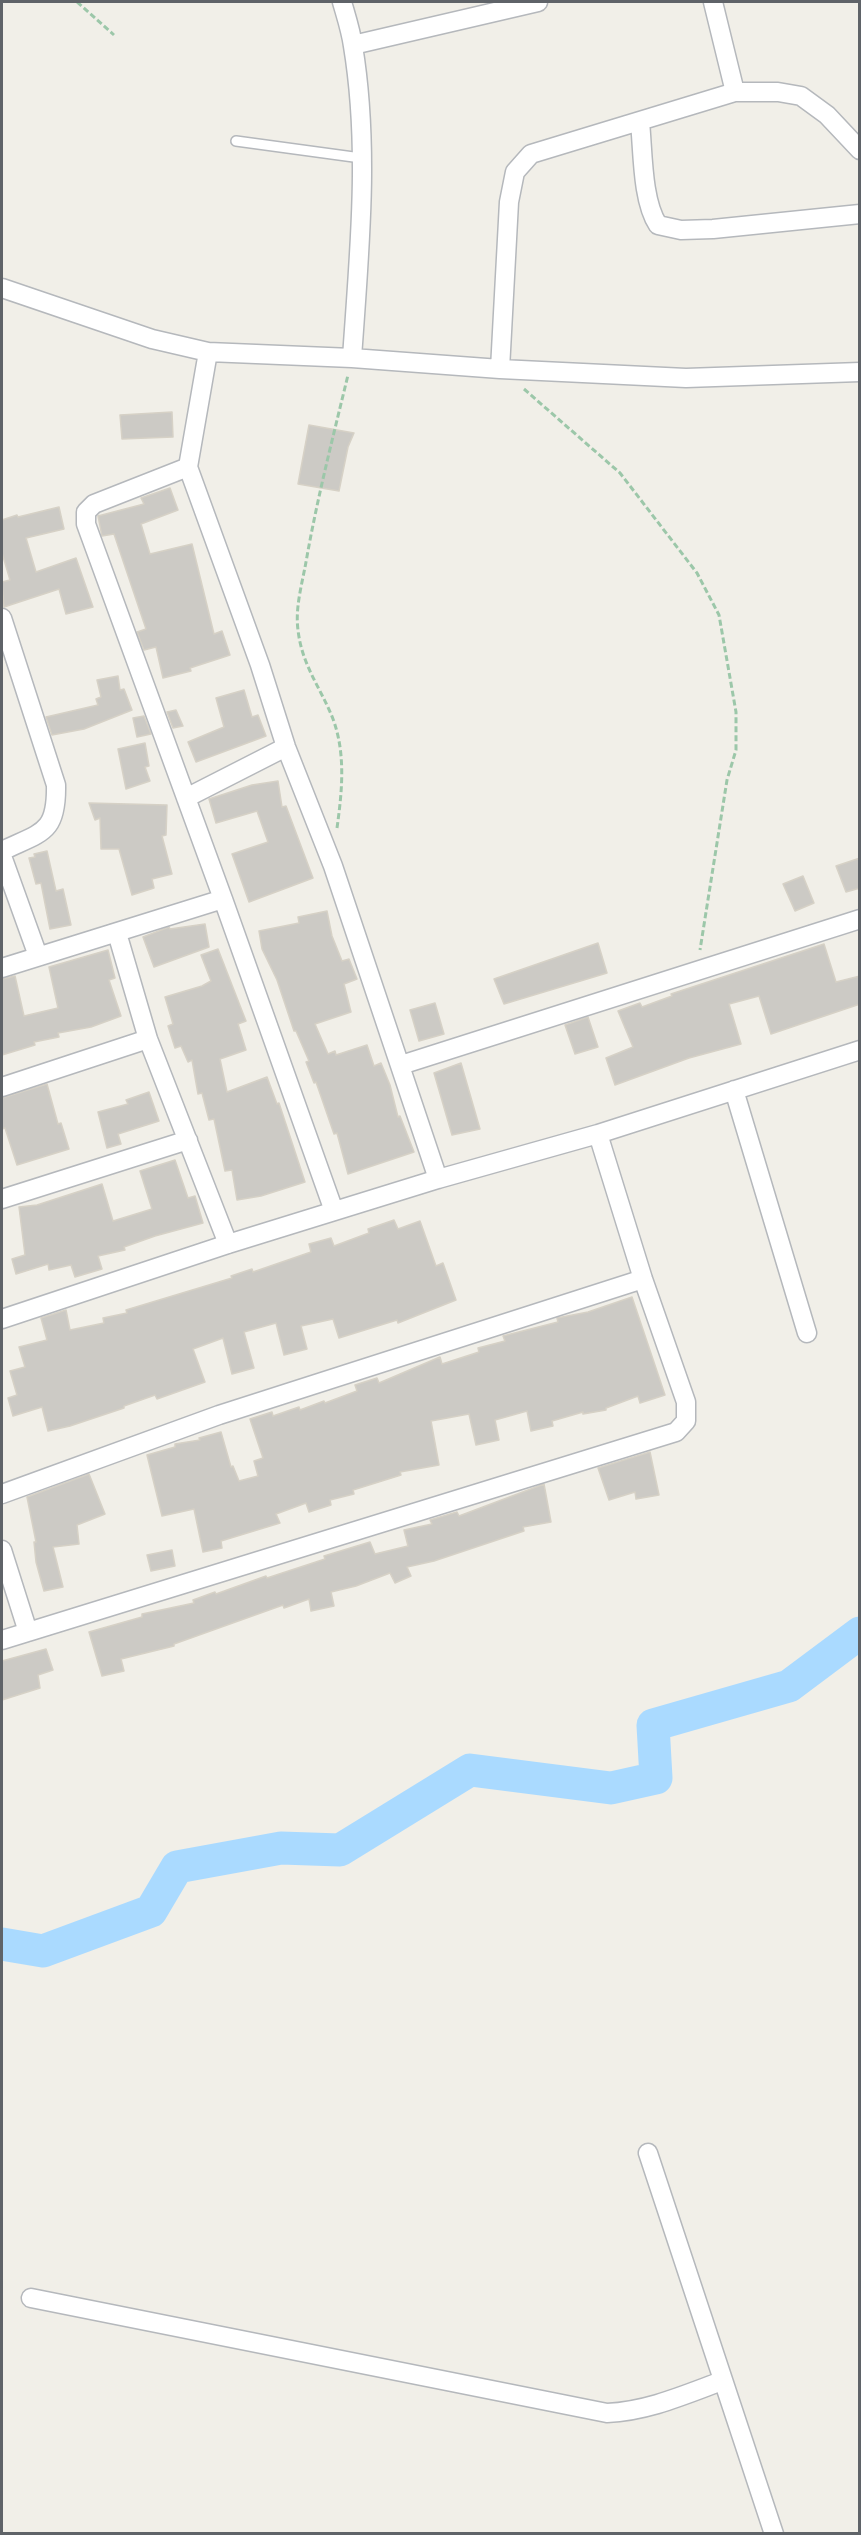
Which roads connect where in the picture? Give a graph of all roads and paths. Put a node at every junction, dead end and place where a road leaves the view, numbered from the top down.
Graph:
1 (77, 2) edge
2 (342, 2) edge
3 (538, 2) edge
4 (713, 2) edge
5 (482, 7) edge
6 (114, 35) dead end
7 (353, 45) junction
8 (735, 92) junction
9 (640, 123) junction
10 (236, 141) dead end
11 (860, 150) edge
12 (361, 158) junction
13 (860, 214) edge
14 (2, 288) edge
15 (208, 352) junction
16 (352, 358) junction
17 (500, 369) junction
18 (860, 372) edge
19 (524, 388) dead end
20 (188, 467) junction
21 (2, 618) edge
22 (286, 747) junction
23 (186, 798) junction
24 (337, 831) dead end
25 (2, 851) edge
26 (2, 856) edge
27 (223, 899) junction
28 (860, 920) edge
29 (117, 933) junction
30 (38, 956) junction
31 (2, 968) edge
32 (697, 973) junction
33 (148, 1039) junction
34 (860, 1050) edge
35 (400, 1065) junction
36 (2, 1087) edge
37 (734, 1090) junction
38 (598, 1134) junction
39 (188, 1140) junction
40 (438, 1179) junction
41 (2, 1199) edge
42 (334, 1211) junction
43 (228, 1244) junction
44 (643, 1279) junction
45 (2, 1319) edge
46 (807, 1333) dead end
47 (2, 1494) edge
48 (2, 1550) edge
49 (28, 1632) junction
50 (2, 1640) edge
51 (648, 2153) dead end
52 (31, 2298) dead end
53 (722, 2381) junction
54 (774, 2534) edge

1 - 6 path
2 - 7 street
3 - 5 street
4 - 8 street
5 - 7 street
7 - 12 street
8 - 9 street
8 - 11 street
9 - 13 street
9 - 17 street
10 - 12 lane
12 - 16 street
14 - 15 street
15 - 16 street
15 - 20 street
16 - 17 street
16 - 24 path
17 - 18 street
19 - 32 path
20 - 22 street
20 - 23 street
21 - 25 street
22 - 23 street
22 - 35 street
23 - 27 street
26 - 30 street
27 - 29 street
27 - 42 street
28 - 32 street
29 - 30 street
29 - 33 street
30 - 31 street
32 - 35 street
33 - 36 street
33 - 39 street
34 - 37 street
35 - 40 street
37 - 38 street
37 - 46 street
38 - 40 street
38 - 44 street
39 - 41 street
39 - 43 street
40 - 42 street
42 - 43 street
43 - 45 street
44 - 47 street
44 - 49 street
48 - 49 street
49 - 50 street
51 - 53 street
52 - 53 street
53 - 54 street

